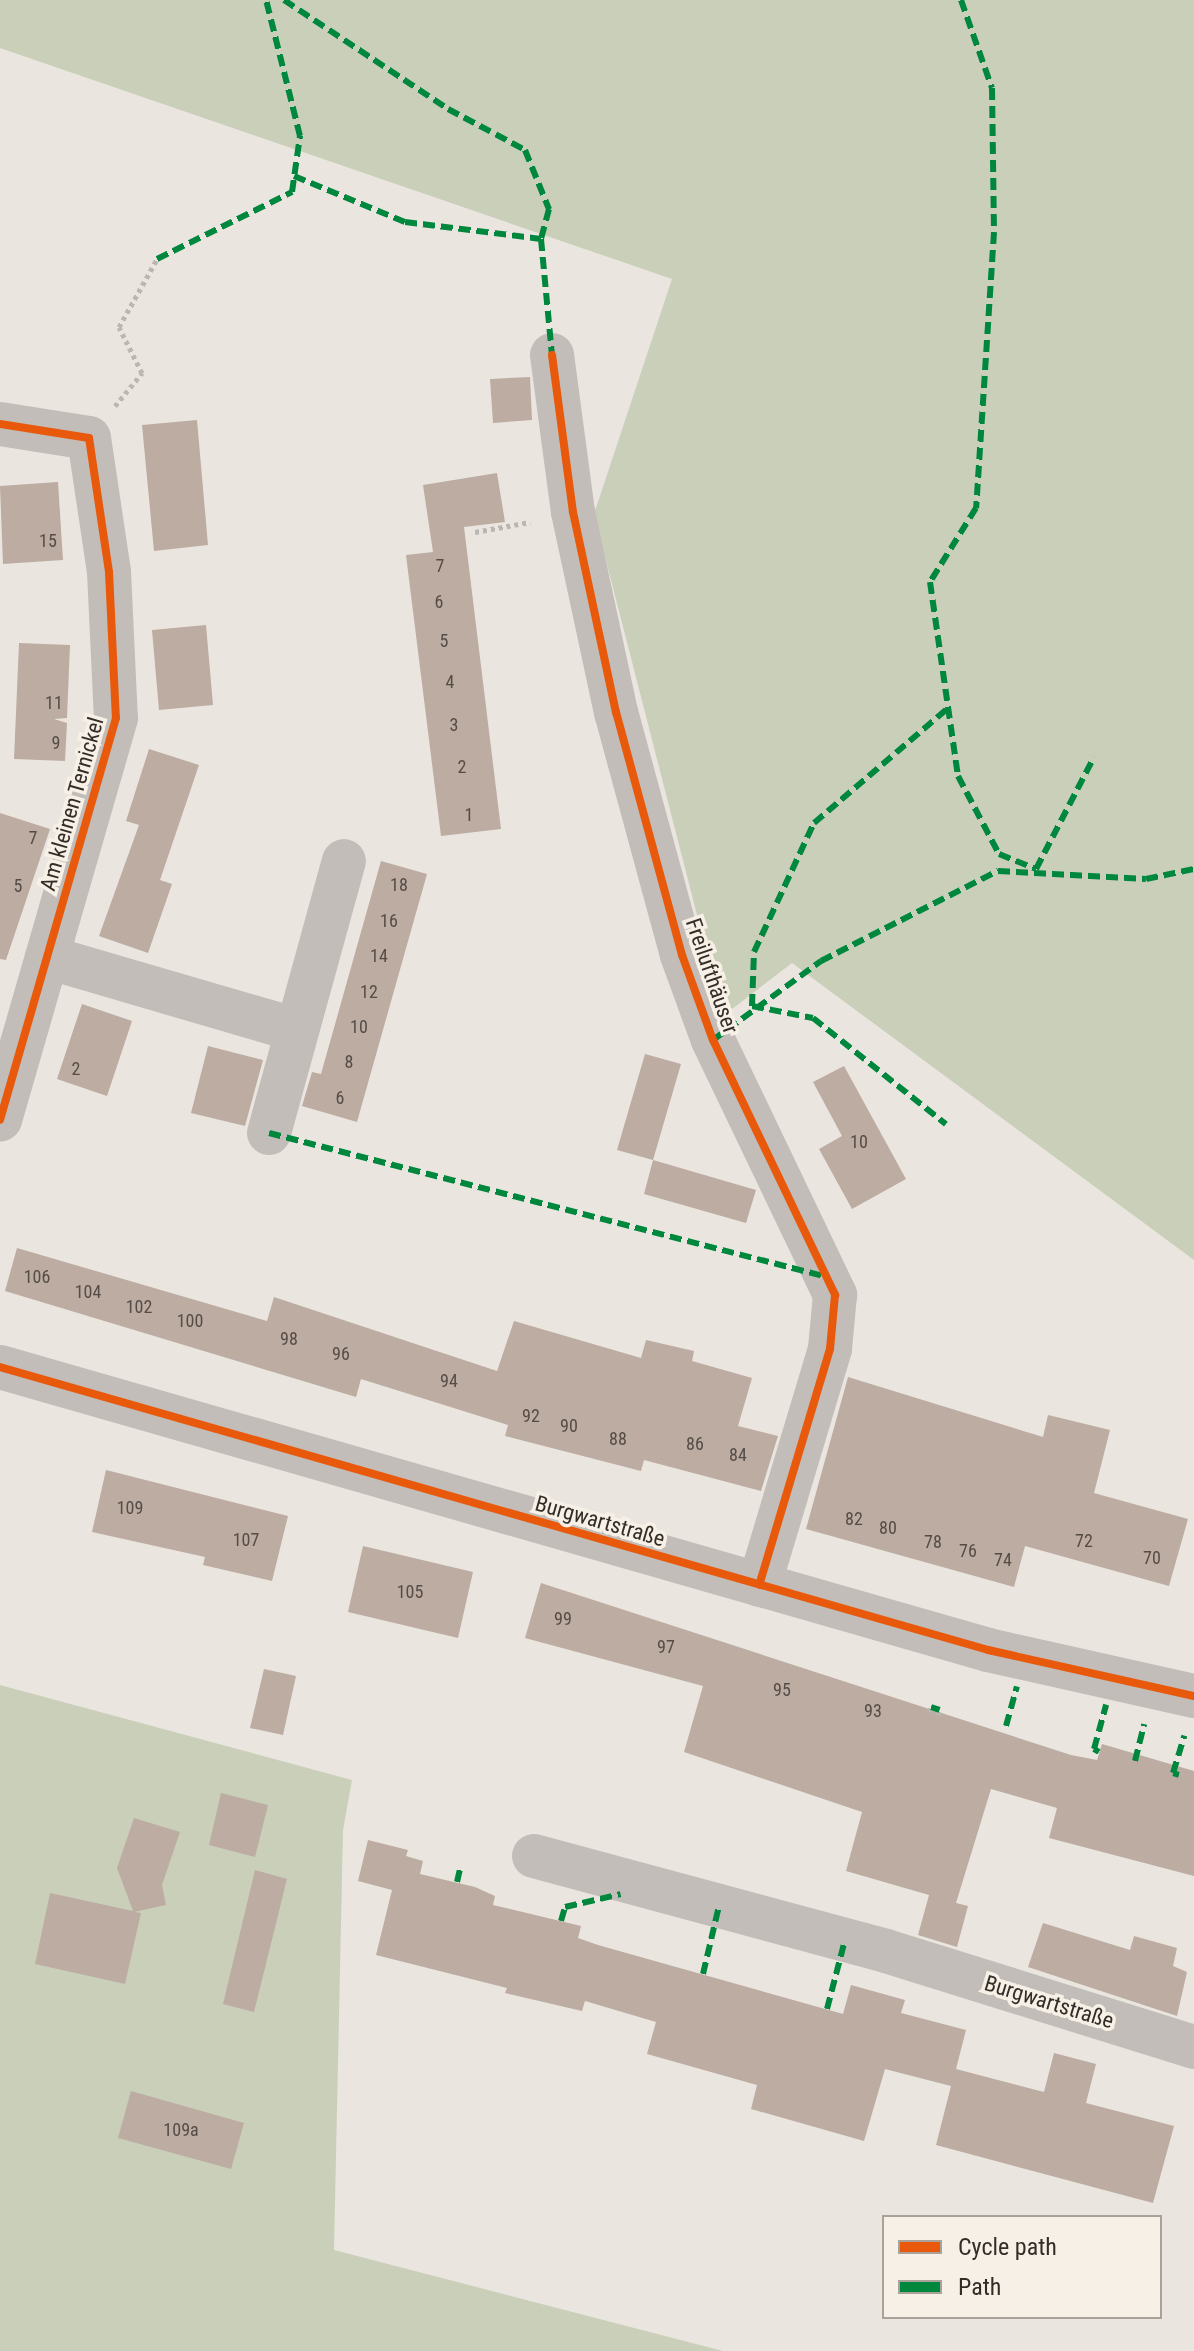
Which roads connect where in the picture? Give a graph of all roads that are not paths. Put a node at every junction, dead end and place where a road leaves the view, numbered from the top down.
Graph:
1 (552, 355) dead end
2 (0, 424) edge
3 (344, 861) dead end
4 (47, 957) junction
5 (296, 1030) junction
6 (0, 1120) edge
7 (269, 1133) dead end
8 (0, 1367) edge
9 (759, 1585) junction
10 (1194, 1696) edge
11 (534, 1856) dead end
12 (1194, 2047) edge

1 - 9 street, Freilufthäuser
2 - 4 street, Am kleinen Ternickel
3 - 5 street
4 - 5 street
4 - 6 street, Am kleinen Ternickel
5 - 7 street
8 - 9 street, Burgwartstraße
9 - 10 street, Burgwartstraße
11 - 12 street, Burgwartstraße

